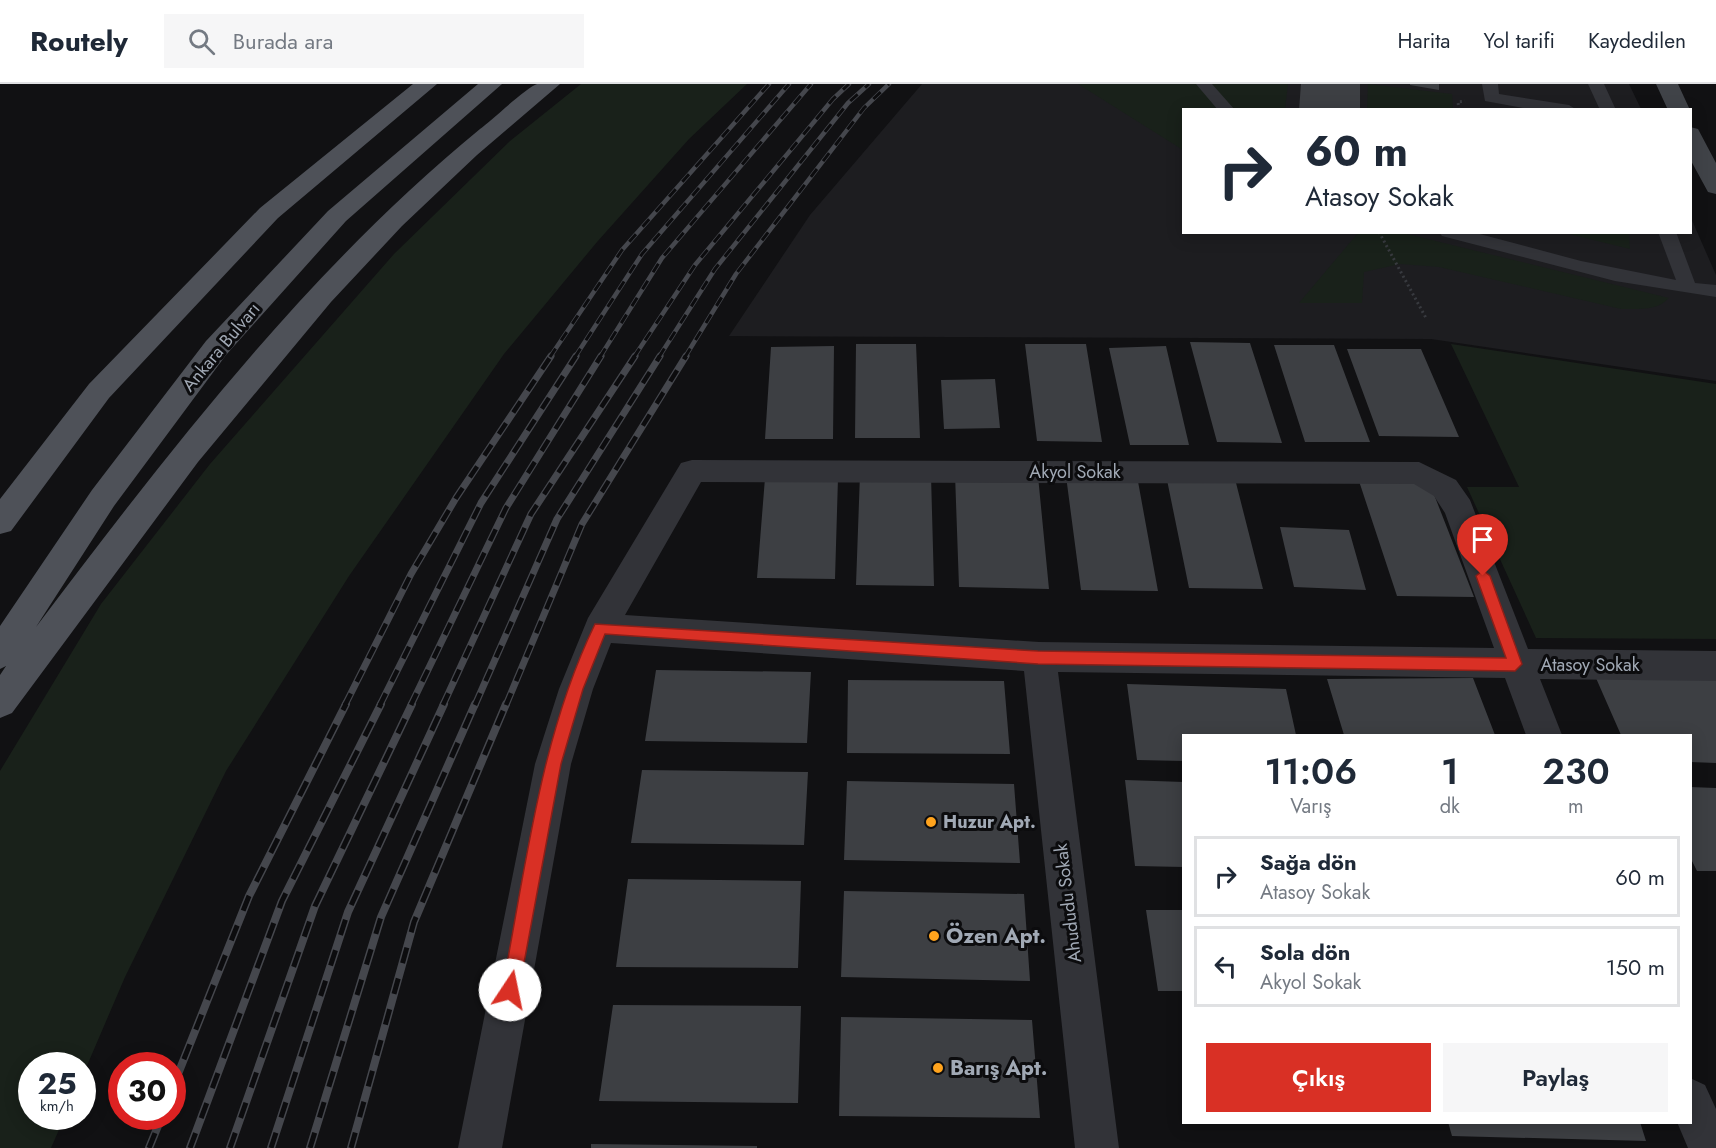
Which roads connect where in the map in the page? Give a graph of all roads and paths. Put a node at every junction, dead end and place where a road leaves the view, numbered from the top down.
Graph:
1 (426, 84) edge
2 (492, 84) edge
3 (549, 84) edge
4 (1204, 84) edge
5 (1490, 84) edge
6 (1596, 84) edge
7 (1667, 84) edge
8 (1225, 108) edge
9 (1556, 108) edge
10 (1607, 108) edge
11 (1678, 108) edge
12 (1692, 138) edge
13 (1716, 187) edge
14 (1380, 234) edge
15 (1457, 234) edge
16 (1668, 234) edge
17 (1688, 288) junction
18 (1716, 291) edge
19 (1426, 318) dead end
20 (0, 522) edge
21 (600, 628) junction
22 (0, 654) edge
23 (1038, 657) junction
24 (1515, 664) junction
25 (1716, 666) edge
26 (0, 702) edge
27 (1544, 734) edge
28 (1692, 1105) edge
29 (480, 1148) edge
30 (1097, 1148) edge
31 (1710, 1148) edge

1 - 20 main road
2 - 22 main road, Ankara Bulvarı
3 - 26 main road
4 - 8 lane
5 - 9 lane
6 - 10 lane
7 - 11 main road
12 - 13 main road
14 - 19 path
15 - 17 lane
16 - 17 lane
17 - 18 lane
21 - 23 street, Atasoy Sokak
21 - 24 street, Akyol Sokak
21 - 29 street
23 - 24 street, Atasoy Sokak
23 - 30 street, Ahududu Sokak
24 - 25 street, Atasoy Sokak
24 - 27 street
28 - 31 street

